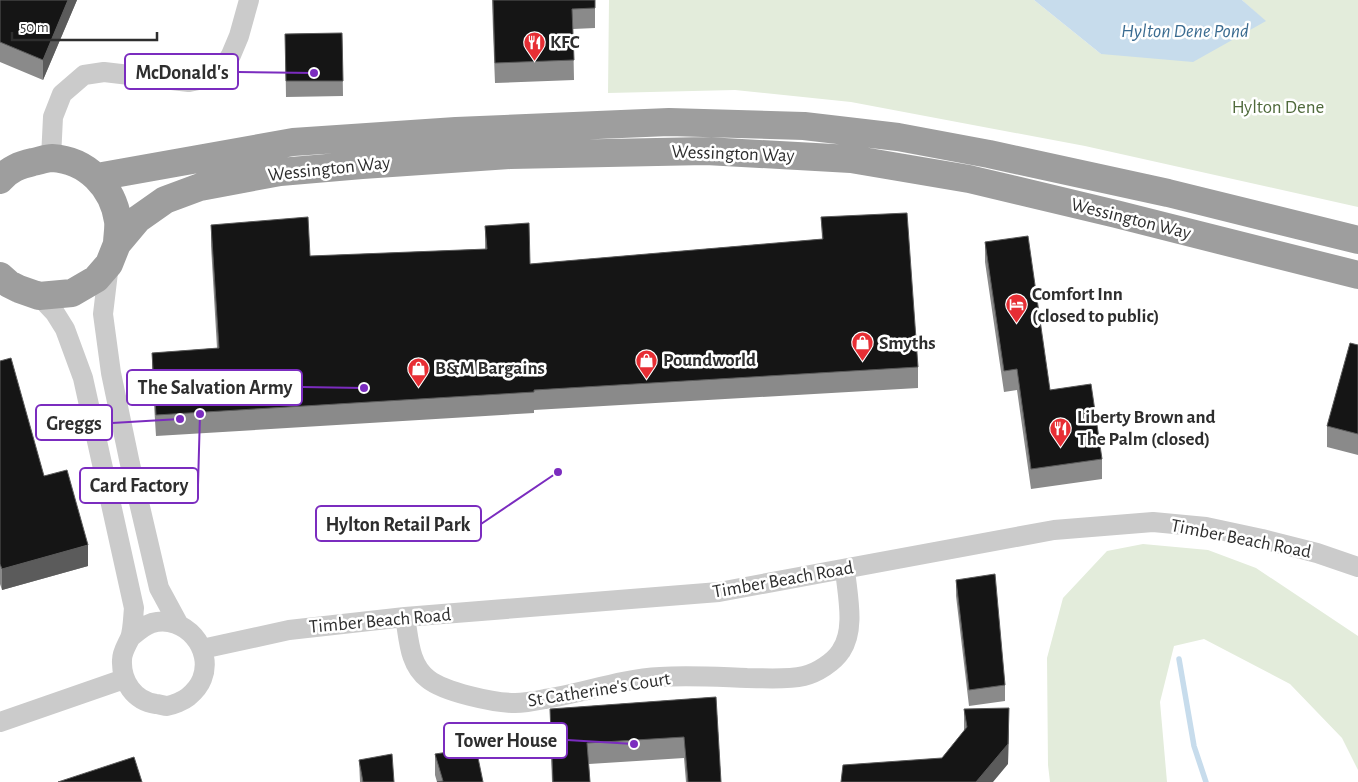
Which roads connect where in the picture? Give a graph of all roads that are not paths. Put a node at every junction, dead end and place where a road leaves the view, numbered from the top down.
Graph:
1 (249, 0) edge
2 (51, 158) junction
3 (1, 176) edge
4 (97, 177) junction
5 (1358, 240) edge
6 (112, 254) junction
7 (1358, 275) edge
8 (3, 281) edge
9 (39, 296) junction
10 (1358, 567) edge
11 (844, 569) junction
12 (405, 617) junction
13 (179, 625) junction
14 (130, 638) junction
15 (202, 649) junction
16 (124, 679) junction
17 (0, 722) edge

1 - 2 street
2 - 3 highway
2 - 4 highway
4 - 5 highway, Wessington Way
4 - 6 highway
6 - 7 highway, Wessington Way
6 - 9 highway, Wessington Way
6 - 13 street
8 - 9 highway, Wessington Way
9 - 14 street
10 - 11 street, Timber Beach Road
11 - 12 street, Timber Beach Road
11 - 12 street, St Catherine's Court
12 - 15 street, Timber Beach Road
13 - 14 street
13 - 15 street
14 - 16 street
15 - 16 street
16 - 17 street

